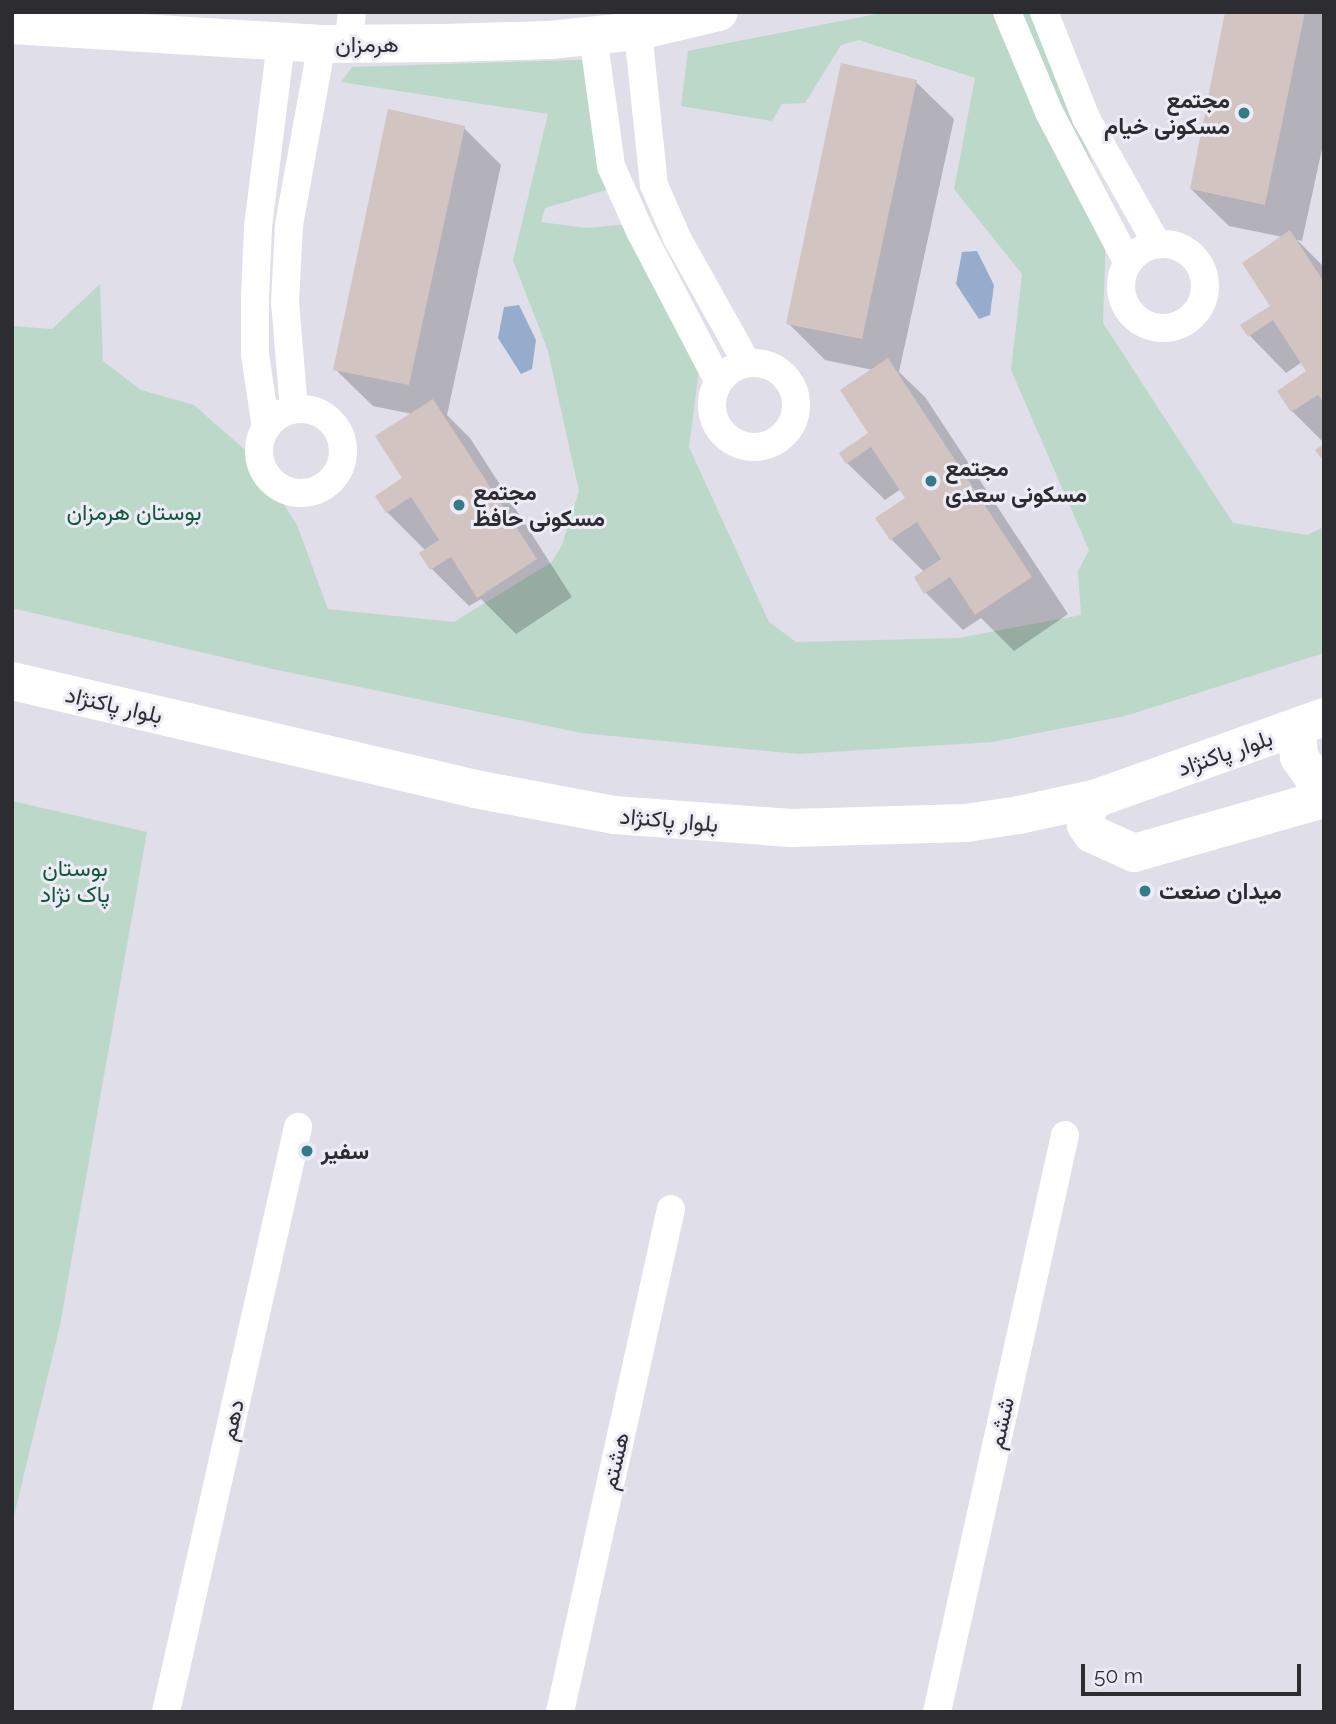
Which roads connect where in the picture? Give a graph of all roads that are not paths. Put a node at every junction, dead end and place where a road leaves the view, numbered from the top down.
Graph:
1 (719, 12) edge
2 (1007, 12) edge
3 (1044, 12) edge
4 (12, 25) edge
5 (638, 31) junction
6 (341, 33) edge
7 (593, 36) junction
8 (281, 41) junction
9 (1063, 66) junction
10 (1034, 77) junction
11 (654, 185) junction
12 (624, 196) junction
13 (289, 225) junction
14 (258, 228) junction
15 (1157, 244) junction
16 (1128, 263) junction
17 (747, 363) junction
18 (719, 382) junction
19 (294, 409) junction
20 (266, 428) junction
21 (12, 681) edge
22 (1310, 722) edge
23 (1324, 783) edge
24 (1097, 798) junction
25 (1324, 799) edge
26 (298, 1128) dead end
27 (1065, 1135) dead end
28 (671, 1209) dead end
29 (166, 1712) edge
30 (559, 1712) edge
31 (937, 1712) edge

1 - 5 main road, هرمزان
2 - 10 street
3 - 9 street
4 - 8 main road, هرمزان
5 - 7 main road, هرمزان
5 - 11 street
6 - 7 main road, هرمزان
6 - 8 main road, هرمزان
6 - 13 street
7 - 12 street
8 - 14 street
9 - 10 street
9 - 15 street
10 - 16 street
11 - 12 street
11 - 17 street
12 - 18 street
13 - 14 street
13 - 19 street
14 - 20 street
15 - 16 street
15 - 16 street
17 - 18 street
17 - 18 street
19 - 20 street
19 - 20 street
21 - 24 main road, بلوار پاکنژاد
22 - 23 main road
22 - 24 main road, بلوار پاکنژاد
24 - 25 main road
26 - 29 street, دهم
27 - 31 street, ششم
28 - 30 street, هشتم

